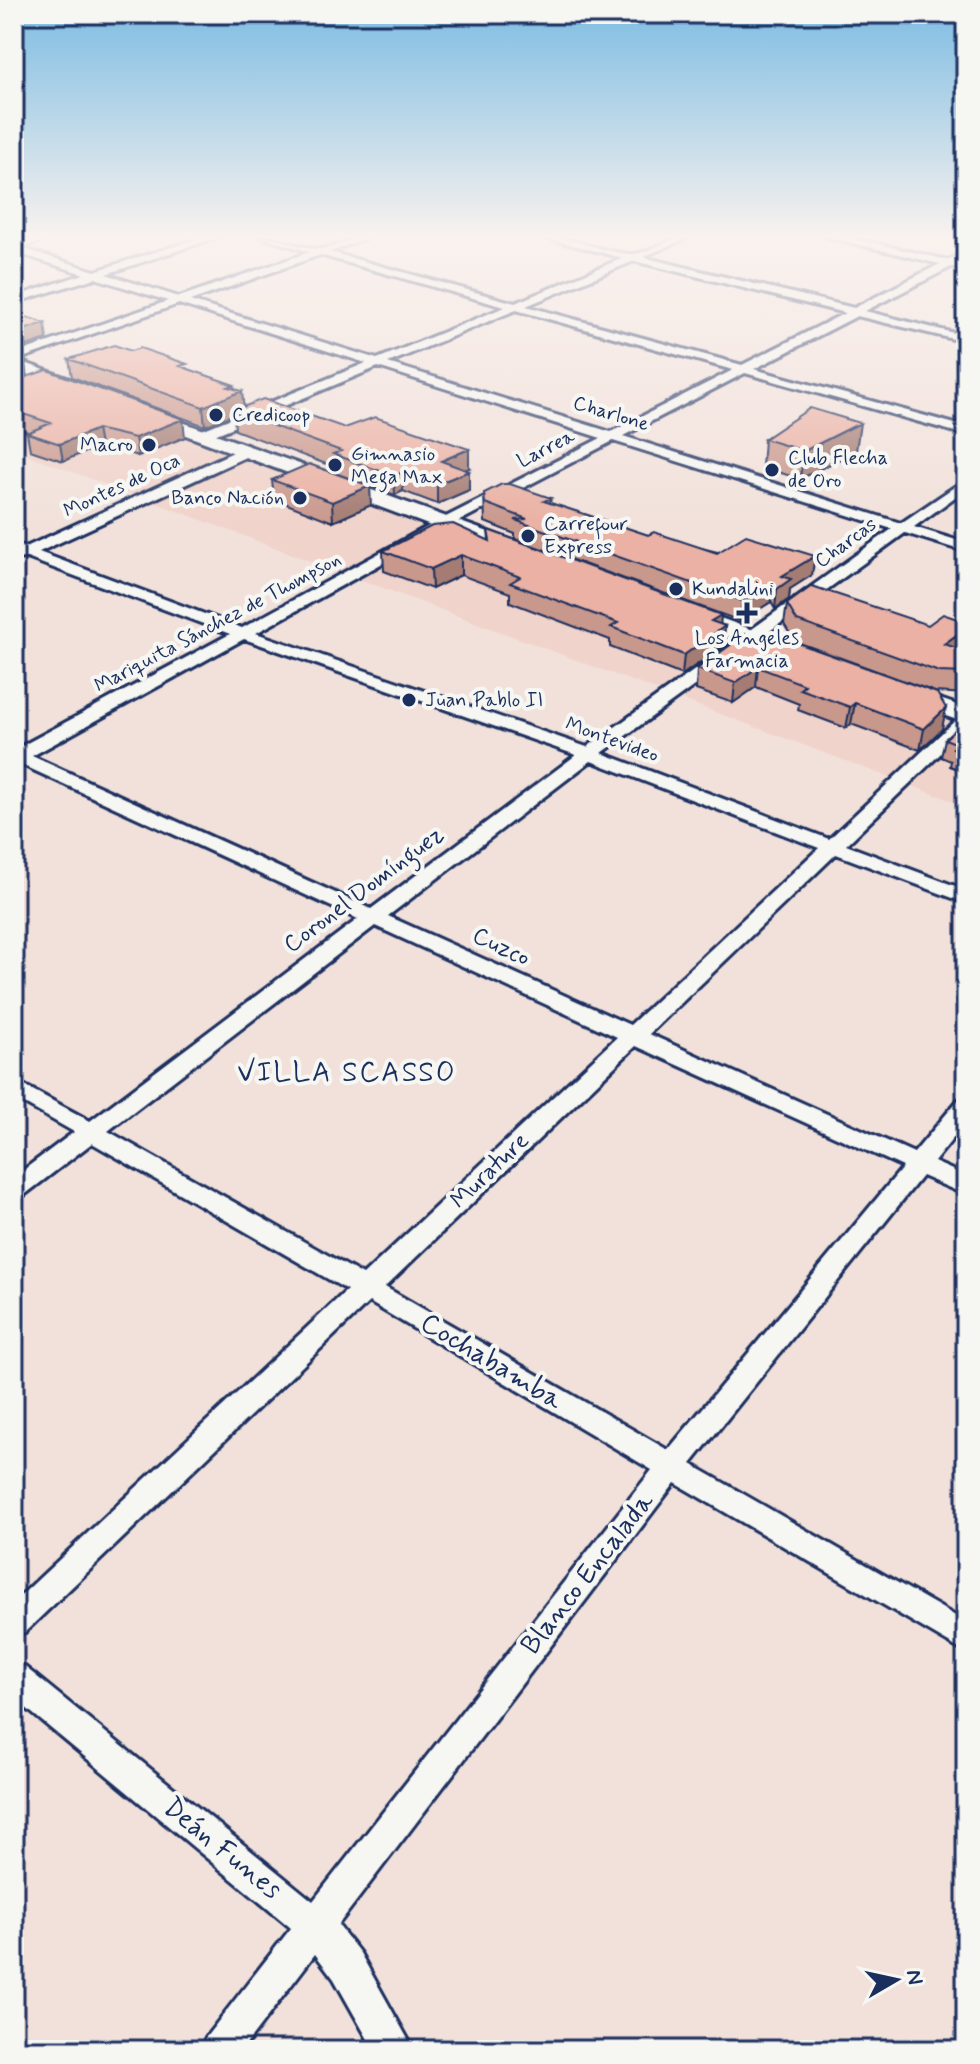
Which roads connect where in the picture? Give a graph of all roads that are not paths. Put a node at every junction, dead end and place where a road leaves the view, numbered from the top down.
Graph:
1 (85, 333) edge
2 (284, 333) edge
3 (447, 333) edge
4 (614, 333) edge
5 (814, 333) edge
6 (943, 333) edge
7 (966, 339) edge
8 (14, 358) edge
9 (375, 363) junction
10 (14, 364) edge
11 (745, 369) junction
12 (52, 378) junction
13 (27, 388) edge
14 (97, 395) edge
15 (127, 406) edge
16 (966, 431) edge
17 (202, 435) junction
18 (614, 436) junction
19 (247, 451) junction
20 (966, 483) edge
21 (443, 524) junction
22 (903, 527) junction
23 (966, 548) edge
24 (18, 553) edge
25 (543, 560) edge
26 (657, 602) edge
27 (244, 634) junction
28 (750, 637) junction
29 (807, 658) edge
30 (879, 684) edge
31 (966, 718) edge
32 (589, 754) junction
33 (15, 757) edge
34 (830, 846) junction
35 (966, 897) edge
36 (372, 916) junction
37 (632, 1036) junction
38 (14, 1088) edge
39 (966, 1106) edge
40 (90, 1132) junction
41 (920, 1166) junction
42 (966, 1186) edge
43 (14, 1190) edge
44 (367, 1289) junction
45 (670, 1468) junction
46 (14, 1622) edge
47 (966, 1639) edge
48 (14, 1678) edge
49 (316, 1926) junction
50 (219, 2050) edge
51 (395, 2050) edge

1 - 8 street
2 - 9 street, Charlone
3 - 9 street
4 - 11 street
5 - 11 street, Larrea
6 - 7 street
9 - 17 street
9 - 18 street, Charlone
10 - 12 main road
11 - 16 street
11 - 18 street, Larrea
12 - 13 street
12 - 14 main road
15 - 17 main road
17 - 19 main road
18 - 21 street, Larrea
18 - 22 street, Charlone
19 - 21 main road
19 - 24 street, Montes de Oca
20 - 22 street, Charcas
21 - 25 main road
21 - 27 street, Mariquita Sánchez de Thompson
22 - 23 street, Charlone
22 - 28 street, Charcas
24 - 27 street, Montevideo
26 - 28 main road
27 - 32 street, Montevideo
27 - 33 street, Mariquita Sánchez de Thompson
28 - 29 main road
28 - 32 street, Coronel Domínguez
30 - 31 main road
31 - 34 street, Murature
32 - 34 street, Montevideo
32 - 36 street, Coronel Domínguez
33 - 36 street, Cuzco
34 - 35 street, Montevideo
34 - 37 street, Murature
36 - 37 street, Cuzco
36 - 40 street, Coronel Domínguez
37 - 41 street, Cuzco
37 - 44 street, Murature
38 - 40 street, Cochabamba
39 - 41 street, Blanco Encalada
40 - 43 street, Coronel Domínguez
40 - 44 street, Cochabamba
41 - 42 street, Cuzco
41 - 45 street, Blanco Encalada
44 - 45 street, Cochabamba
44 - 46 street, Murature
45 - 47 street, Cochabamba
45 - 49 street, Blanco Encalada
48 - 49 street, Deán Funes
49 - 50 street, Blanco Encalada
49 - 51 street, Deán Funes

